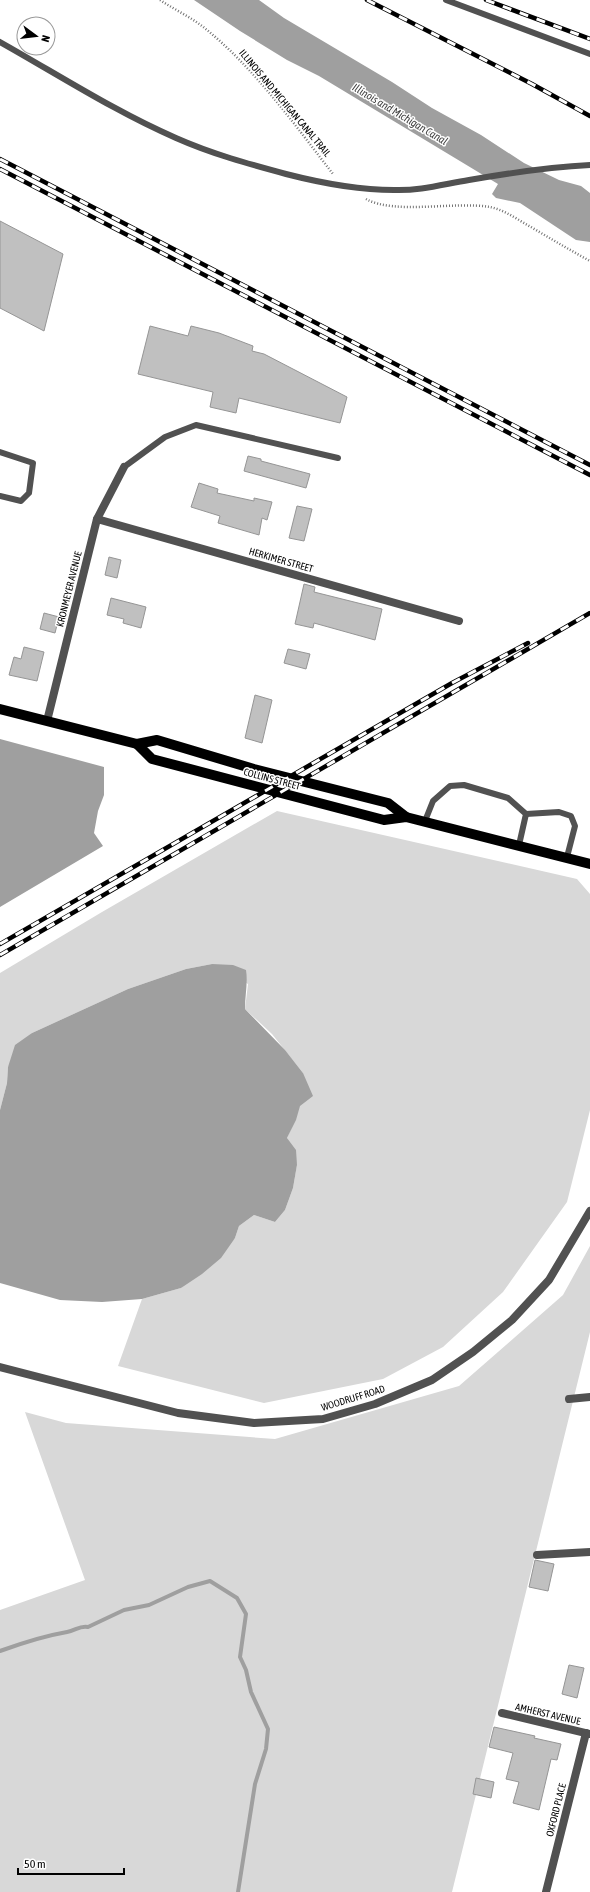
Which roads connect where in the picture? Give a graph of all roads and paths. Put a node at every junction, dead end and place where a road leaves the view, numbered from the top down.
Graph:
1 (160, 0) edge
2 (446, 0) edge
3 (0, 42) edge
4 (590, 54) edge
5 (590, 165) edge
6 (335, 177) dead end
7 (365, 198) dead end
8 (590, 261) edge
9 (0, 452) edge
10 (338, 458) dead end
11 (124, 467) joint
12 (0, 496) edge
13 (97, 519) junction
14 (459, 621) dead end
15 (0, 709) edge
16 (47, 721) junction
17 (137, 744) junction
18 (526, 814) junction
19 (406, 817) junction
20 (425, 821) junction
21 (519, 845) junction
22 (567, 857) junction
23 (590, 864) edge
24 (590, 1211) edge
25 (0, 1367) edge
26 (590, 1397) edge
27 (569, 1399) dead end
28 (590, 1552) edge
29 (537, 1555) dead end
30 (502, 1713) dead end
31 (588, 1734) edge
32 (546, 1892) edge

1 - 6 path, ILLINOIS AND MICHIGAN CANAL TRAIL
2 - 4 lane
3 - 5 lane
7 - 8 path
9 - 12 lane
10 - 11 lane
11 - 13 street, KRONMEYER AVENUE
13 - 14 street, HERKIMER STREET
13 - 16 street, KRONMEYER AVENUE
15 - 16 main road, COLLINS STREET
16 - 17 main road, COLLINS STREET
17 - 19 main road, COLLINS STREET
17 - 19 main road, COLLINS STREET
18 - 20 lane
18 - 21 lane
18 - 22 lane
19 - 20 main road, COLLINS STREET
20 - 21 main road, COLLINS STREET
21 - 22 main road, COLLINS STREET
22 - 23 main road, COLLINS STREET
24 - 25 street, WOODRUFF ROAD
26 - 27 street
28 - 29 street
30 - 31 street, AMHERST AVENUE
31 - 32 street, OXFORD PLACE

